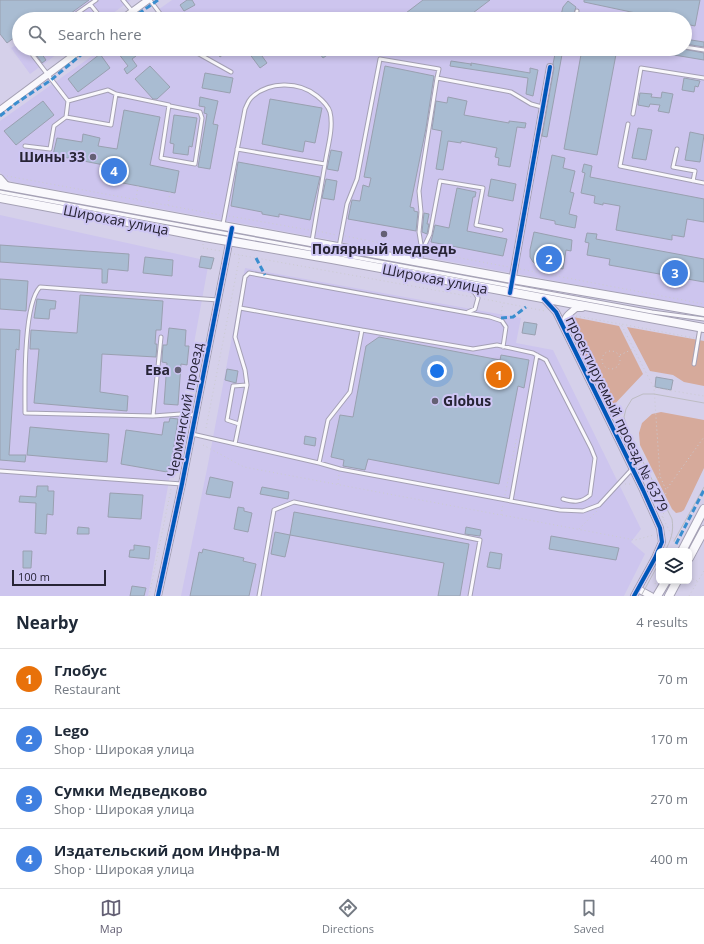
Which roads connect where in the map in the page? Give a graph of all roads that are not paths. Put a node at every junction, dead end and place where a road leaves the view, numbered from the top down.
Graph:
1 (96, 0) edge
2 (123, 0) edge
3 (149, 0) edge
4 (90, 4) junction
5 (79, 12) edge
6 (96, 12) edge
7 (132, 12) joint
8 (158, 12) edge
9 (692, 48) edge
10 (704, 50) edge
11 (33, 56) edge
12 (73, 56) edge
13 (202, 56) edge
14 (550, 67) dead end
15 (231, 72) dead end
16 (48, 75) junction
17 (437, 78) junction
18 (704, 78) edge
19 (116, 94) junction
20 (68, 102) junction
21 (170, 106) junction
22 (542, 107) junction
23 (0, 110) edge
24 (633, 114) dead end
25 (66, 117) junction
26 (628, 124) dead end
27 (25, 146) dead end
28 (237, 149) junction
29 (677, 150) dead end
30 (325, 164) junction
31 (0, 178) edge
32 (694, 181) junction
33 (704, 183) edge
34 (4, 186) edge
35 (1, 195) edge
36 (189, 220) junction
37 (223, 226) junction
38 (196, 228) junction
39 (501, 230) dead end
40 (189, 234) junction
41 (230, 235) junction
42 (312, 243) junction
43 (339, 248) junction
44 (422, 251) junction
45 (420, 263) junction
46 (463, 284) junction
47 (511, 286) junction
48 (544, 299) junction
49 (218, 300) junction
50 (240, 308) junction
51 (594, 309) junction
52 (468, 312) junction
53 (704, 312) edge
54 (704, 319) edge
55 (702, 328) edge
56 (564, 329) junction
57 (362, 330) junction
58 (161, 337) dead end
59 (503, 347) junction
60 (537, 355) junction
61 (694, 364) dead end
62 (247, 385) junction
63 (195, 415) junction
64 (154, 416) junction
65 (239, 424) junction
66 (192, 434) junction
67 (234, 444) junction
68 (319, 462) junction
69 (633, 468) junction
70 (0, 471) edge
71 (182, 484) junction
72 (562, 500) dead end
73 (511, 501) junction
74 (704, 509) edge
75 (704, 530) edge
76 (684, 548) edge
77 (692, 552) edge
78 (664, 584) edge
79 (675, 584) edge
80 (638, 589) junction
81 (158, 596) edge
82 (259, 596) edge
83 (470, 596) edge
84 (634, 596) edge
85 (651, 596) edge
86 (657, 596) edge
87 (669, 596) edge

1 - 4 lane
2 - 7 lane
3 - 7 street
3 - 8 lane
4 - 5 lane
4 - 6 lane
9 - 10 lane
11 - 16 lane
12 - 16 street
13 - 15 lane
14 - 22 street
16 - 20 lane
16 - 23 street
17 - 22 lane
17 - 43 lane
17 - 44 lane
18 - 24 lane
19 - 20 lane
19 - 21 lane
19 - 25 lane
20 - 25 lane
21 - 21 lane
22 - 47 street
25 - 27 lane
26 - 32 lane
28 - 30 lane
28 - 30 lane
28 - 37 lane
29 - 32 lane
30 - 42 lane
31 - 34 street
32 - 33 lane
34 - 35 main road
34 - 36 main road, Широкая улица
35 - 38 lane, Широкая улица
35 - 40 main road, Широкая улица
36 - 37 main road, Широкая улица
36 - 38 main road
37 - 41 main road, Широкая улица
38 - 40 main road
38 - 41 lane, Широкая улица
39 - 44 lane
40 - 41 main road, Широкая улица
41 - 42 main road, Широкая улица
41 - 46 main road, Широкая улица
41 - 47 lane, Широкая улица
41 - 49 street, Чермянский проезд
42 - 43 main road, Широкая улица
43 - 45 main road, Широкая улица
44 - 45 lane
45 - 47 main road, Широкая улица
46 - 47 main road, Широкая улица
46 - 52 lane
47 - 48 main road, Широкая улица
47 - 53 main road, Широкая улица
47 - 54 lane, Широкая улица
48 - 51 main road, Широкая улица
48 - 56 street, проектируемый проезд № 6379
49 - 63 street, Чермянский проезд
49 - 64 lane
50 - 52 lane
50 - 57 lane
50 - 62 lane
51 - 55 main road, Широкая улица
51 - 56 street, проектируемый проезд № 6379
52 - 59 lane
55 - 61 lane
56 - 69 street, проектируемый проезд № 6379
57 - 59 lane
57 - 68 lane
58 - 64 lane
59 - 60 lane
60 - 72 lane
60 - 73 lane
62 - 65 lane
62 - 65 lane
63 - 64 lane
63 - 66 street, Чермянский проезд
65 - 67 lane
66 - 67 lane
66 - 71 street, Чермянский проезд
67 - 68 lane
68 - 73 lane
69 - 73 lane
69 - 80 street, проектируемый проезд № 6379
70 - 71 lane
71 - 81 street, Чермянский проезд
74 - 76 main road
75 - 77 main road
78 - 86 main road
79 - 87 main road
80 - 84 street
80 - 85 street
82 - 83 lane

